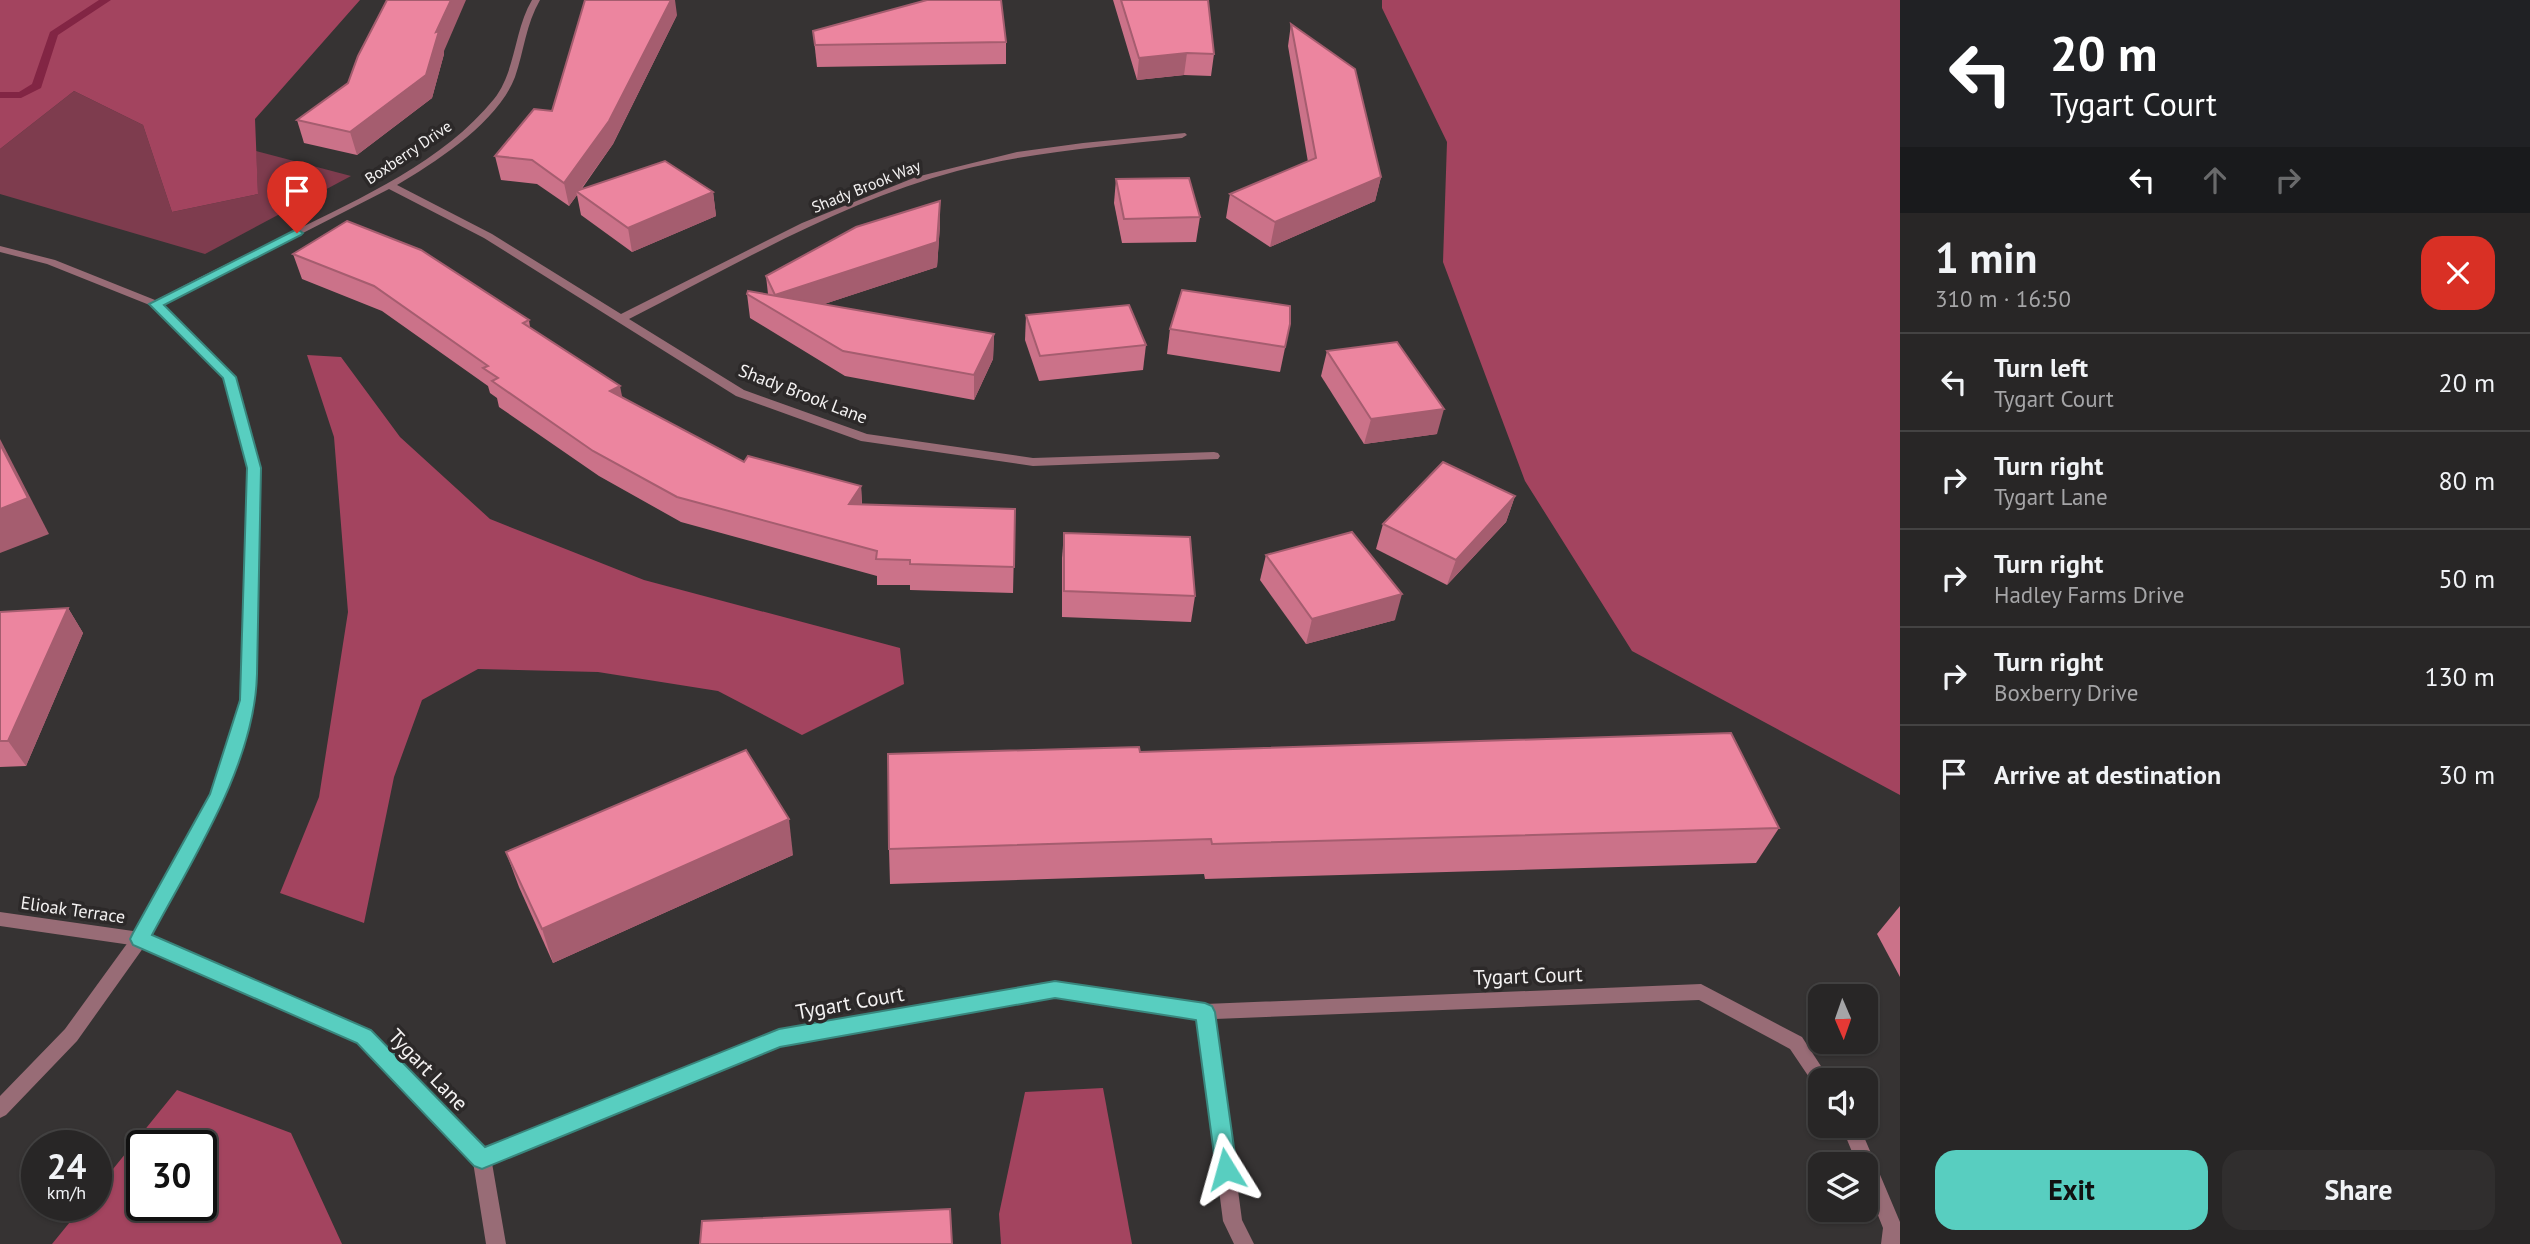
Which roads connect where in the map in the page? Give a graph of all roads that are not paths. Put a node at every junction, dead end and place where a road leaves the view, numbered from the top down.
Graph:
1 (537, 0) edge
2 (1182, 135) dead end
3 (391, 186) junction
4 (0, 250) edge
5 (156, 304) junction
6 (621, 318) junction
7 (1214, 456) dead end
8 (0, 919) edge
9 (140, 939) junction
10 (1205, 1012) junction
11 (1813, 1068) edge
12 (0, 1109) edge
13 (1855, 1138) edge
14 (482, 1158) junction
15 (496, 1244) edge
16 (1244, 1244) edge
17 (1891, 1244) edge

1 - 3 street, Boxberry Drive
2 - 6 street, Shady Brook Way
3 - 5 street, Boxberry Drive
3 - 6 street, Shady Brook Lane
4 - 5 street
5 - 9 street
6 - 7 street, Shady Brook Lane
8 - 9 street, Elioak Terrace
9 - 12 street
9 - 14 street, Tygart Lane
10 - 11 street, Tygart Court
10 - 14 street, Tygart Court
10 - 16 street
13 - 17 street
14 - 15 street

